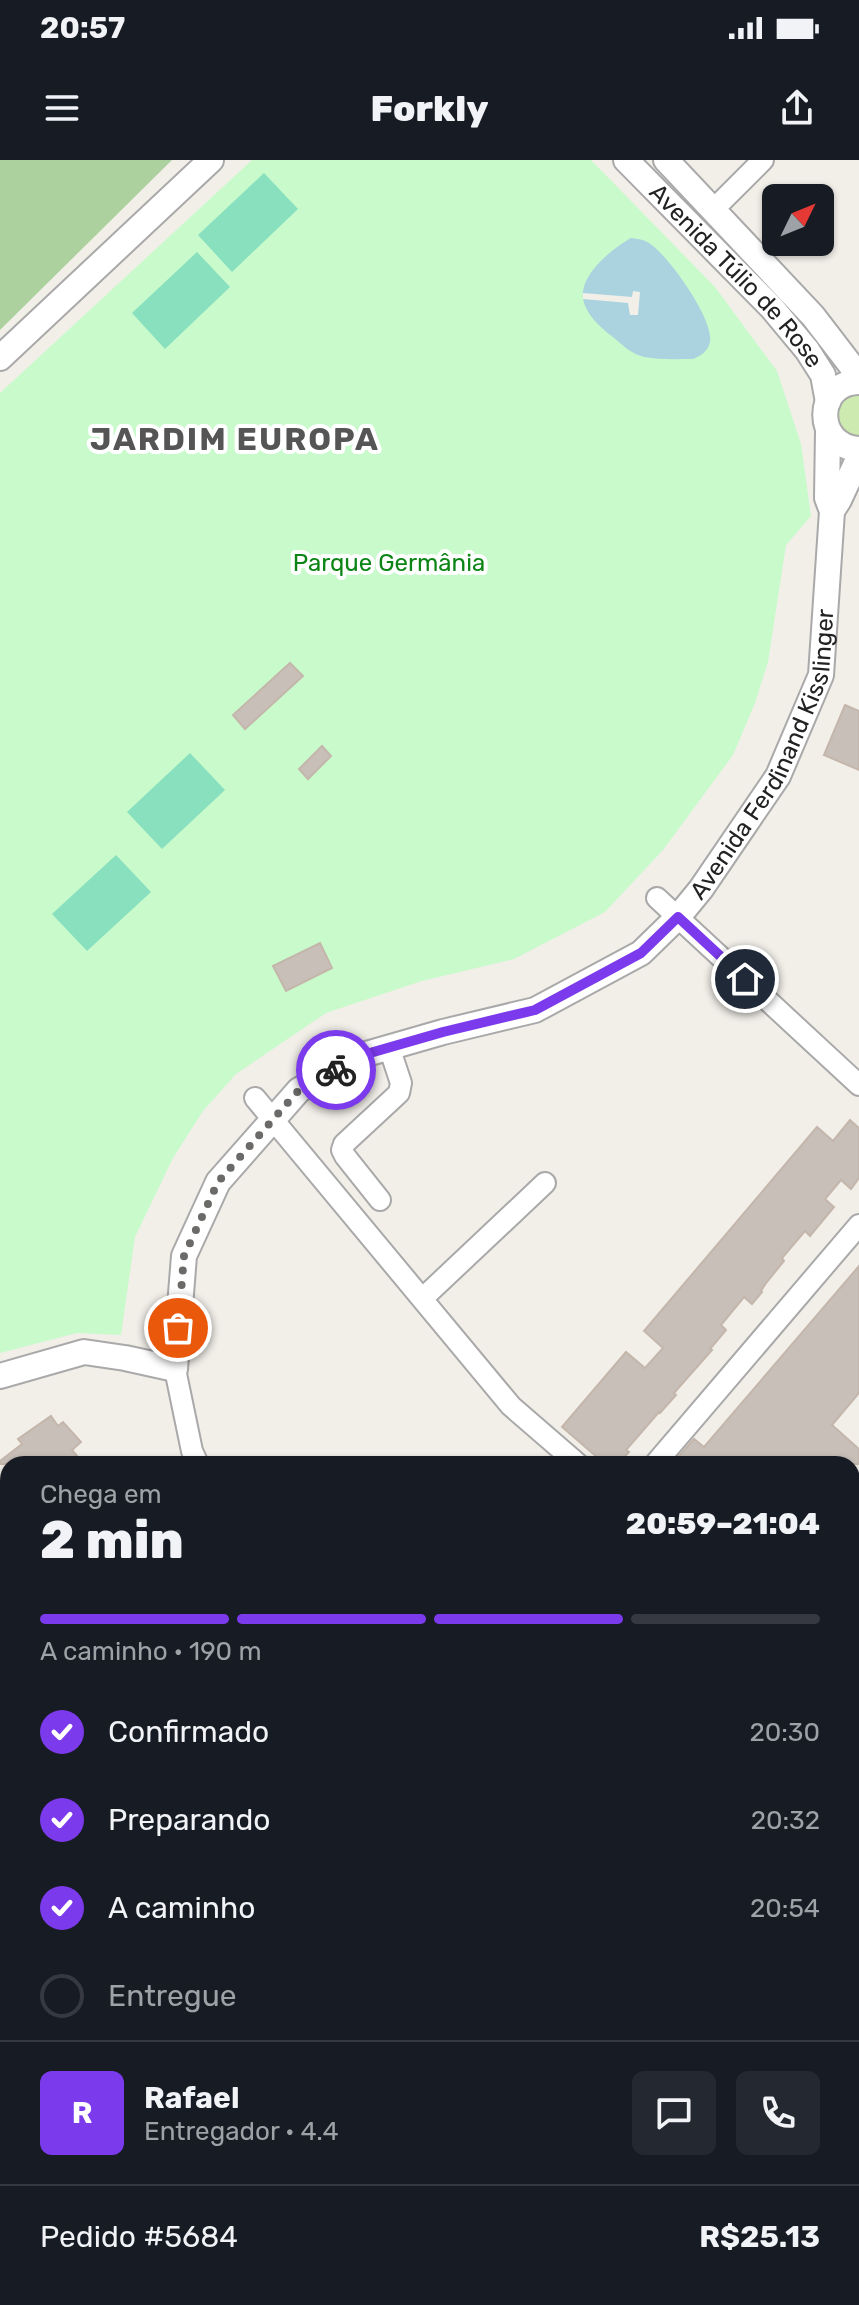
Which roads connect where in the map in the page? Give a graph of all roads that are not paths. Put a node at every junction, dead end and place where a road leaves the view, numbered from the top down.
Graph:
1 (211, 160) edge
2 (626, 160) edge
3 (666, 160) edge
4 (763, 160) edge
5 (714, 209) junction
6 (0, 358) edge
7 (859, 376) edge
8 (859, 382) edge
9 (828, 402) junction
10 (828, 431) junction
11 (859, 449) edge
12 (859, 457) edge
13 (832, 511) junction
14 (657, 898) dead end
15 (678, 917) junction
16 (389, 1047) junction
17 (859, 1085) edge
18 (255, 1098) dead end
19 (273, 1119) junction
20 (545, 1183) dead end
21 (380, 1200) dead end
22 (859, 1225) edge
23 (422, 1299) junction
24 (175, 1369) junction
25 (0, 1376) edge
26 (194, 1456) edge
27 (569, 1456) edge
28 (662, 1456) edge

1 - 6 street
2 - 9 street, Avenida Túlio de Rose
3 - 5 street, Avenida Túlio de Rose
4 - 5 street
5 - 7 street, Avenida Túlio de Rose
8 - 9 street
9 - 10 street, Avenida Túlio de Rose
10 - 11 street
10 - 13 street, Avenida Ferdinand Kisslinger
12 - 13 street, Avenida Ferdinand Kisslinger
13 - 15 street, Avenida Ferdinand Kisslinger
14 - 15 street
15 - 16 street, Avenida Ferdinand Kisslinger
15 - 17 street
16 - 19 street, Avenida Ferdinand Kisslinger
16 - 21 street
18 - 19 street
19 - 23 street
19 - 24 street, Avenida Ferdinand Kisslinger
20 - 23 street
22 - 28 street
23 - 27 street
24 - 25 street
24 - 26 street, Avenida Ferdinand Kisslinger

